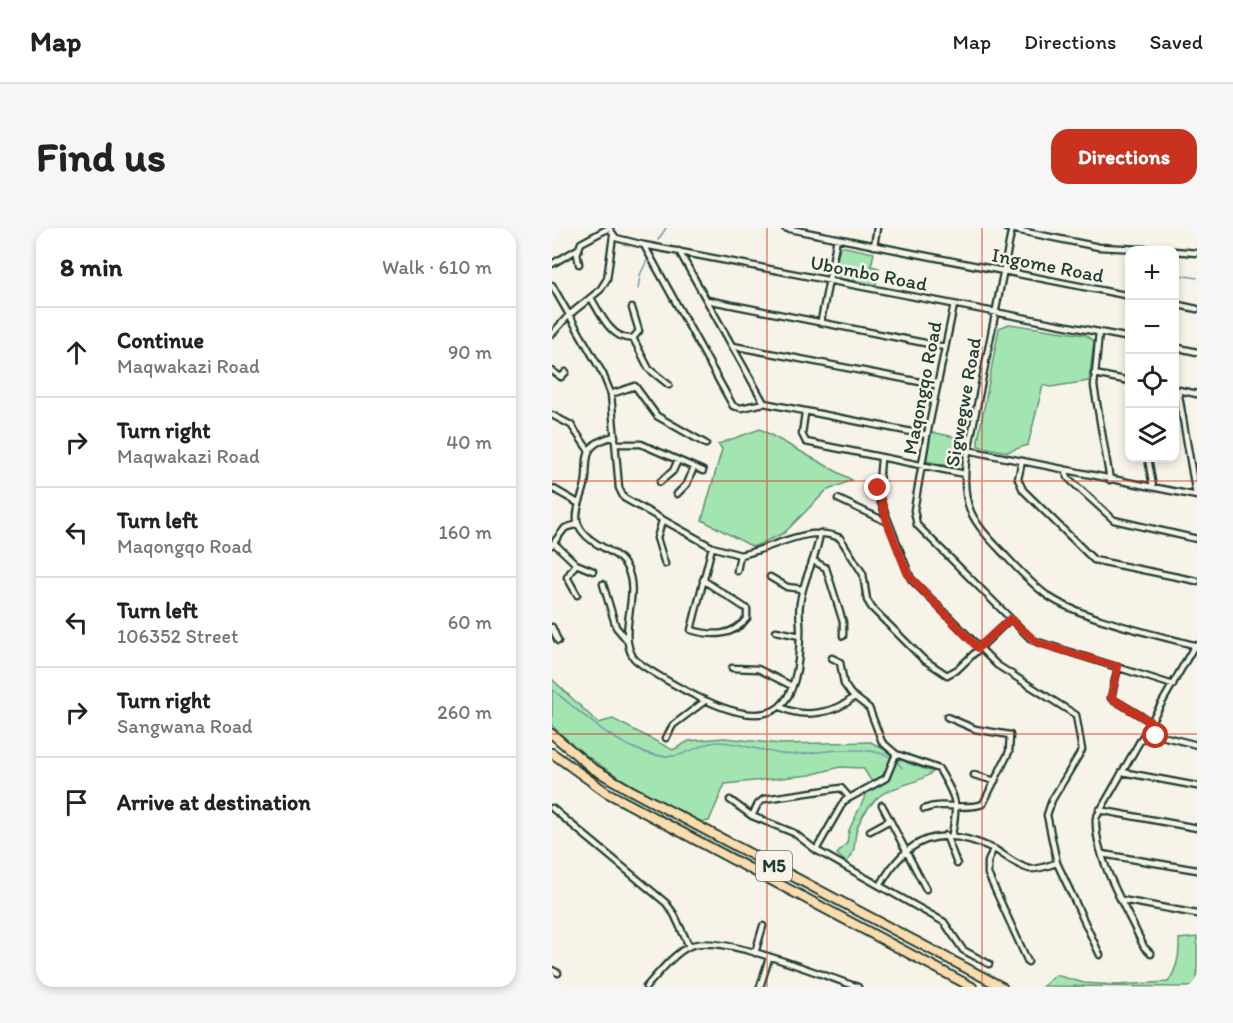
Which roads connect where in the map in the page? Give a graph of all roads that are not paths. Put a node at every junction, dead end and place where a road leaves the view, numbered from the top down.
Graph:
1 (609, 228) edge
2 (785, 228) edge
3 (877, 228) edge
4 (1010, 228) edge
5 (613, 236) junction
6 (837, 238) junction
7 (644, 245) junction
8 (874, 246) junction
9 (1125, 248) edge
10 (578, 249) junction
11 (679, 251) junction
12 (1179, 251) edge
13 (1197, 253) edge
14 (552, 264) edge
15 (579, 264) dead end
16 (1004, 273) junction
17 (830, 280) junction
18 (552, 285) edge
19 (1125, 295) edge
20 (591, 298) junction
21 (707, 300) junction
22 (954, 305) junction
23 (1179, 305) edge
24 (632, 308) dead end
25 (1197, 309) edge
26 (995, 312) junction
27 (568, 315) junction
28 (821, 321) junction
29 (1099, 332) junction
30 (552, 334) edge
31 (1125, 337) edge
32 (633, 338) junction
33 (733, 346) junction
34 (945, 346) junction
35 (1179, 348) edge
36 (1197, 352) edge
37 (552, 371) edge
38 (566, 372) dead end
39 (1094, 374) junction
40 (1125, 380) edge
41 (669, 385) dead end
42 (936, 385) junction
43 (1179, 391) edge
44 (611, 394) junction
45 (1197, 394) edge
46 (764, 403) junction
47 (1179, 405) edge
48 (805, 412) junction
49 (552, 415) edge
50 (927, 435) junction
51 (615, 436) junction
52 (616, 444) junction
53 (706, 444) dead end
54 (968, 450) junction
55 (589, 451) junction
56 (881, 459) junction
57 (678, 460) junction
58 (1022, 460) junction
59 (1149, 462) edge
60 (922, 466) junction
61 (694, 467) junction
62 (1064, 469) junction
63 (702, 471) dead end
64 (964, 474) junction
65 (1110, 480) junction
66 (660, 482) dead end
67 (1153, 487) junction
68 (552, 488) edge
69 (677, 494) dead end
70 (1197, 496) edge
71 (838, 499) dead end
72 (578, 503) junction
73 (662, 521) junction
74 (887, 522) junction
75 (578, 524) junction
76 (820, 533) junction
77 (1197, 539) edge
78 (554, 545) edge
79 (712, 547) junction
80 (740, 555) junction
81 (814, 561) junction
82 (576, 564) junction
83 (665, 564) dead end
84 (593, 571) dead end
85 (736, 572) dead end
86 (770, 577) dead end
87 (703, 580) junction
88 (1197, 581) edge
89 (603, 584) dead end
90 (802, 589) junction
91 (577, 595) dead end
92 (1010, 619) junction
93 (552, 627) edge
94 (776, 631) dead end
95 (800, 636) junction
96 (843, 636) dead end
97 (627, 640) junction
98 (558, 641) dead end
99 (1196, 646) edge
100 (978, 648) junction
101 (832, 658) dead end
102 (1118, 667) junction
103 (732, 668) dead end
104 (1173, 685) junction
105 (792, 686) junction
106 (854, 697) junction
107 (705, 701) junction
108 (782, 707) junction
109 (947, 717) dead end
110 (1151, 722) junction
111 (1146, 732) junction
112 (552, 734) edge
113 (666, 738) dead end
114 (1197, 745) edge
115 (552, 753) edge
116 (896, 754) junction
117 (919, 763) junction
118 (927, 765) dead end
119 (1122, 772) junction
120 (974, 775) dead end
121 (995, 781) junction
122 (1197, 786) edge
123 (849, 797) junction
124 (729, 800) dead end
125 (882, 805) dead end
126 (956, 806) junction
127 (552, 808) edge
128 (924, 809) dead end
129 (1100, 810) junction
130 (752, 816) junction
131 (890, 820) junction
132 (1197, 828) edge
133 (870, 831) dead end
134 (949, 835) junction
135 (993, 849) junction
136 (816, 850) junction
137 (906, 851) junction
138 (1102, 854) junction
139 (1057, 863) junction
140 (957, 864) dead end
141 (1197, 870) edge
142 (880, 886) junction
143 (926, 889) dead end
144 (1122, 900) junction
145 (1197, 914) edge
146 (763, 926) dead end
147 (689, 946) junction
148 (755, 953) junction
149 (1151, 954) dead end
150 (1100, 955) dead end
151 (769, 958) junction
152 (1028, 962) dead end
153 (989, 964) dead end
154 (552, 970) edge
155 (558, 973) dead end
156 (840, 984) edge
157 (646, 987) edge
158 (760, 987) edge
159 (858, 987) edge
160 (972, 987) edge
161 (1002, 987) edge

1 - 5 street
1 - 10 street
2 - 6 street, Ingome Road
3 - 8 street
4 - 9 street
4 - 16 street, Sigwegwe Road
5 - 7 street, Ubombo Road
5 - 20 street
6 - 8 street, Ingome Road
6 - 17 street
7 - 11 street, Ubombo Road
7 - 46 street
8 - 16 street, Ingome Road
10 - 14 street
10 - 15 street
11 - 17 street, Ubombo Road
11 - 21 street
12 - 13 street
16 - 19 street, Ingome Road
16 - 26 street, Sigwegwe Road
17 - 22 street, Ubombo Road
17 - 28 street
18 - 27 street
20 - 27 street
20 - 32 street
21 - 28 street
21 - 33 street
22 - 26 street, Ubombo Road
22 - 34 street, Maqongqo Road
23 - 25 street
24 - 32 street
26 - 29 street, Ubombo Road
26 - 54 street, Sigwegwe Road
27 - 30 street
27 - 44 street
28 - 34 street
29 - 31 street, Ubombo Road
29 - 39 street
32 - 41 street
33 - 42 street
33 - 46 street
34 - 42 street, Maqongqo Road
35 - 36 street
37 - 38 street
39 - 40 street
39 - 65 street
42 - 50 street, Maqongqo Road
43 - 45 street
44 - 51 street
44 - 53 street
46 - 48 street
47 - 70 street
48 - 50 street
48 - 56 street
49 - 55 street
50 - 60 street, Maqongqo Road
51 - 52 street
51 - 55 street
52 - 57 street
52 - 73 street
54 - 58 street
54 - 64 street, Sigwegwe Road
55 - 72 street
56 - 60 street
56 - 74 street
57 - 61 street
57 - 66 street
58 - 62 street
58 - 88 street
59 - 67 street
60 - 64 street
60 - 92 street, Maqongqo Road
61 - 63 street
61 - 69 street
62 - 65 street
62 - 77 street
64 - 99 street, Sigwegwe Road
65 - 67 street
67 - 70 street
68 - 72 street
71 - 74 street
72 - 75 street
73 - 79 street
73 - 83 street
74 - 100 street
75 - 78 street
75 - 97 street
76 - 80 street
76 - 81 street
76 - 100 street
78 - 82 street
79 - 80 street
79 - 87 street
80 - 85 street
81 - 90 street
81 - 96 street
82 - 84 street
82 - 91 street
86 - 90 street
87 - 87 street
89 - 97 street
90 - 95 street
92 - 100 street
92 - 102 street, Maqongqo Road
93 - 98 street
94 - 95 street
95 - 105 street
97 - 107 street
99 - 104 street
100 - 139 street
101 - 106 street
102 - 104 street, Maqongqo Road
102 - 110 street
103 - 105 street
104 - 110 street
105 - 108 street
106 - 108 street
106 - 116 street
107 - 108 street
107 - 113 street
109 - 121 street
110 - 111 street
111 - 114 street
111 - 119 street
112 - 161 main road, M5
115 - 160 main road, M5
116 - 117 street
116 - 123 street
117 - 118 street
117 - 126 street
119 - 122 street
119 - 129 street
120 - 121 street
121 - 126 street
123 - 130 street
123 - 136 street
124 - 130 street
125 - 131 street
126 - 128 street
126 - 134 street
127 - 147 street
129 - 132 street
129 - 138 street
130 - 136 street
131 - 133 street
131 - 137 street
134 - 135 street
134 - 137 street
134 - 140 street
135 - 139 street
135 - 152 street
136 - 142 street
137 - 142 street
137 - 143 street
138 - 141 street
138 - 144 street
139 - 150 street
142 - 153 street
144 - 145 street
144 - 149 street
146 - 148 street
147 - 148 street
147 - 157 street
148 - 151 street
151 - 156 street
151 - 158 street
154 - 155 street
156 - 159 street

